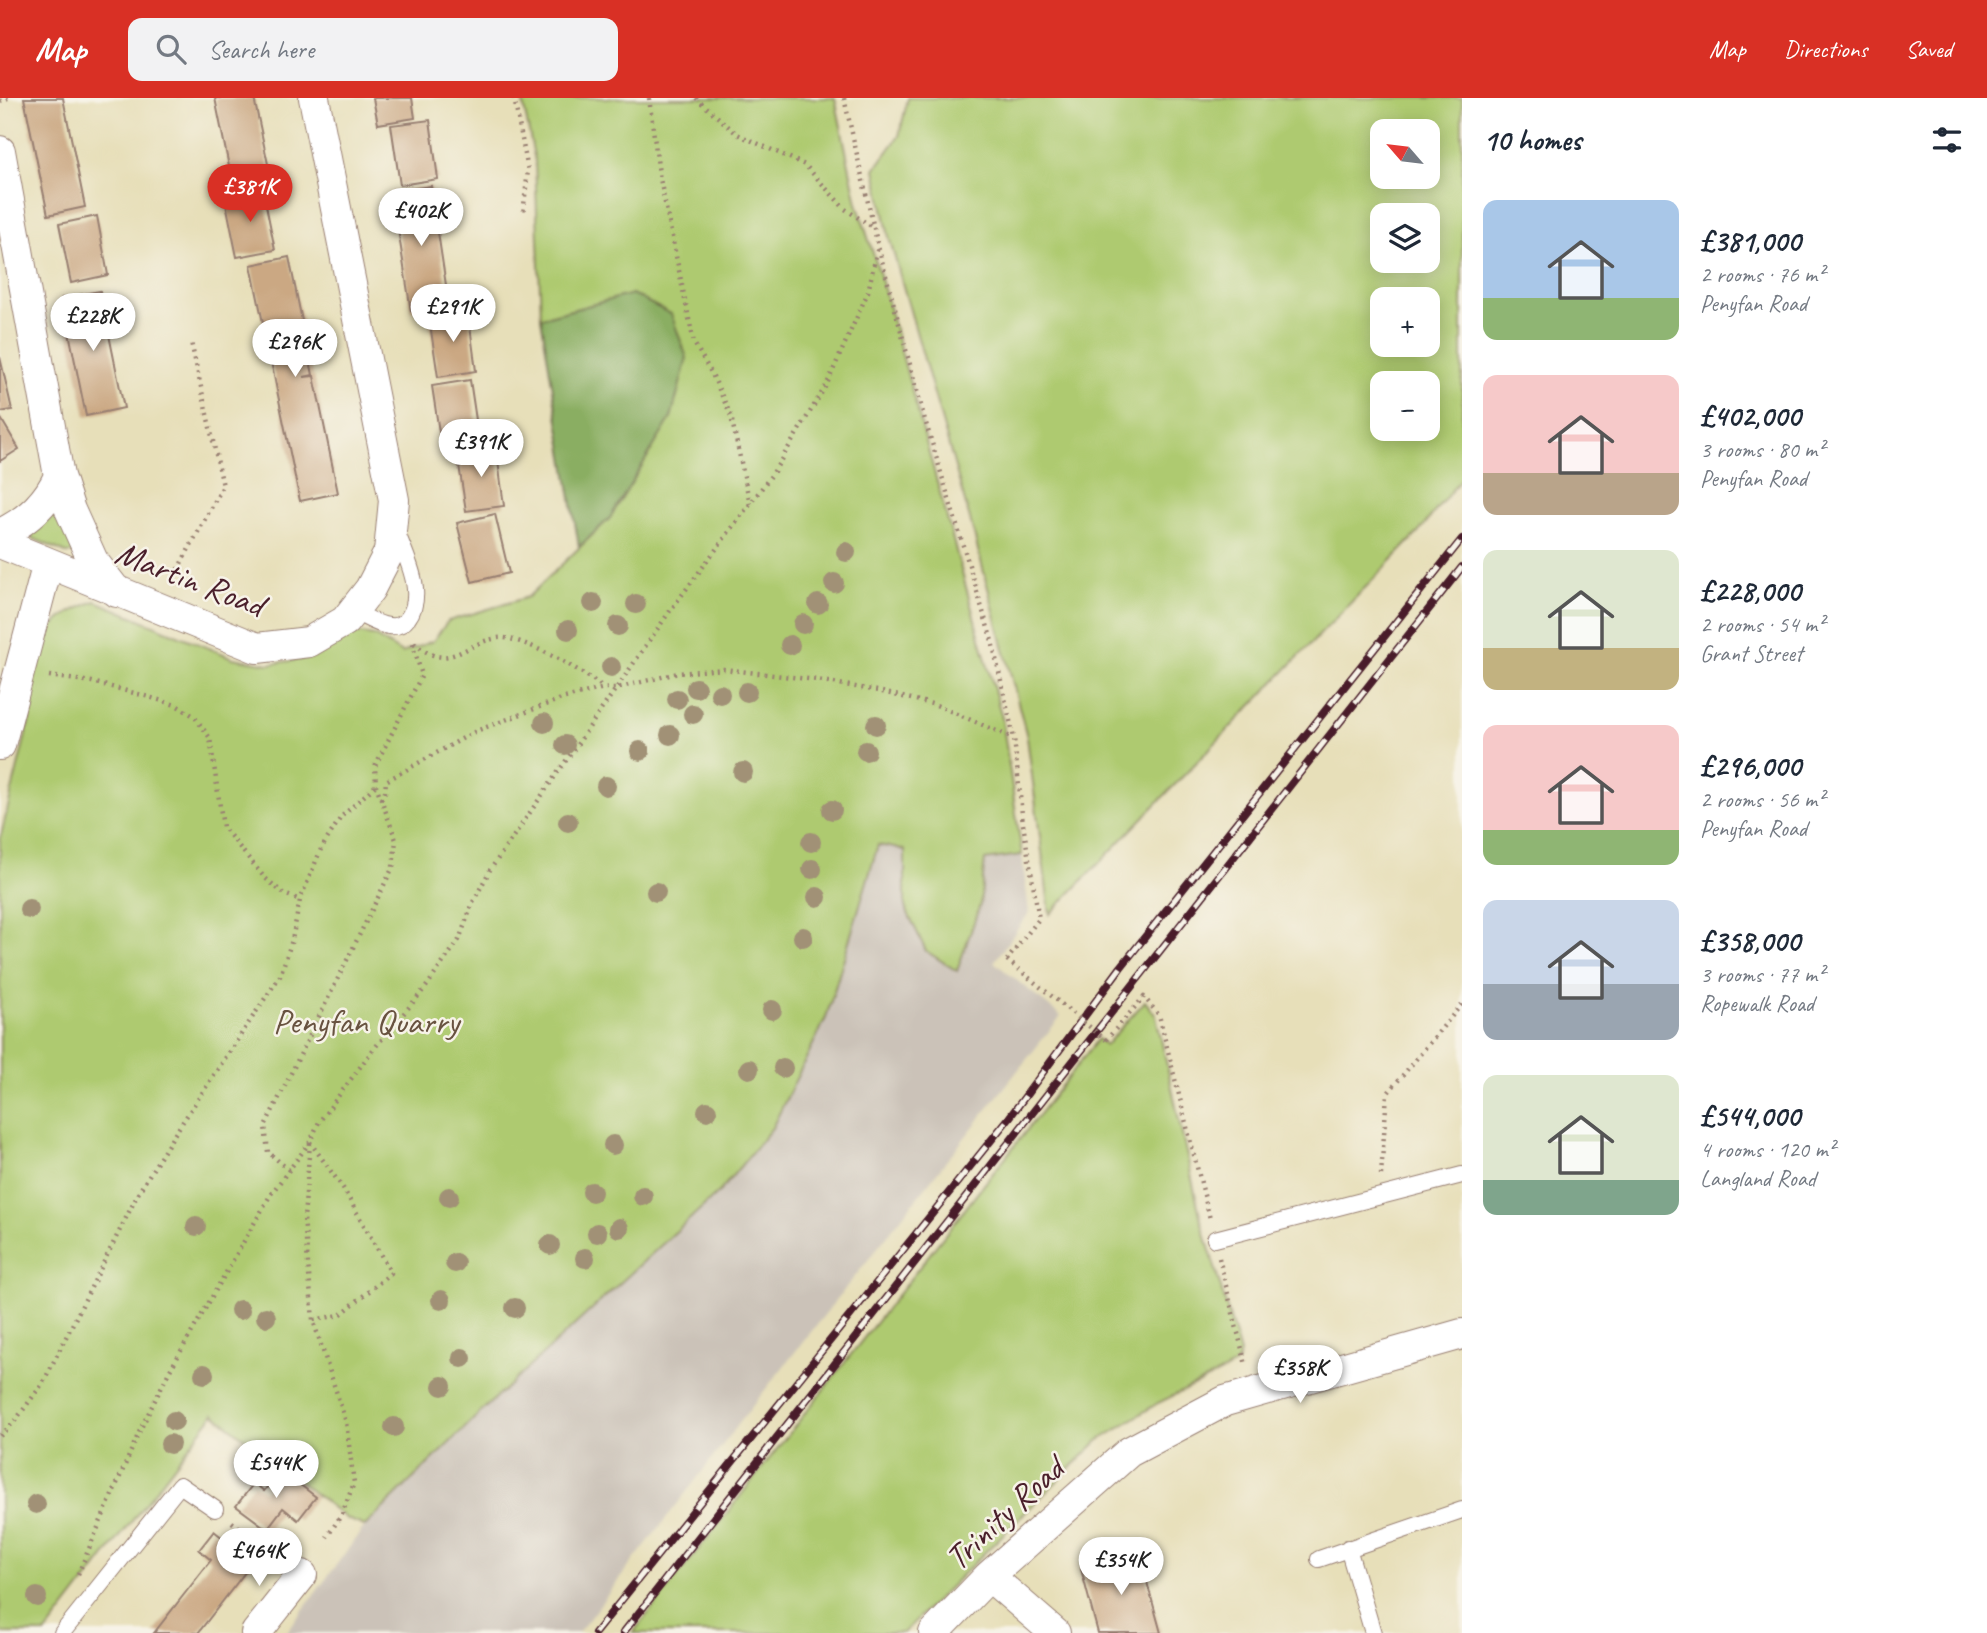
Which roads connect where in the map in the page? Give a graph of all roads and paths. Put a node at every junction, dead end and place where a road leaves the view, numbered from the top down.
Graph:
1 (8, 98) edge
2 (314, 98) edge
3 (514, 98) edge
4 (649, 98) edge
5 (696, 98) edge
6 (844, 98) edge
7 (0, 101) edge
8 (0, 151) edge
9 (523, 214) dead end
10 (874, 228) junction
11 (878, 246) junction
12 (191, 342) dead end
13 (59, 476) junction
14 (750, 504) junction
15 (394, 511) junction
16 (0, 534) edge
17 (0, 543) edge
18 (48, 563) junction
19 (166, 592) dead end
20 (117, 593) junction
21 (353, 611) junction
22 (17, 673) junction
23 (604, 688) junction
24 (617, 688) junction
25 (1014, 738) junction
26 (0, 745) edge
27 (376, 785) junction
28 (381, 799) junction
29 (300, 900) junction
30 (1462, 1004) edge
31 (310, 1142) junction
32 (289, 1170) junction
33 (1462, 1175) edge
34 (1379, 1197) junction
35 (1215, 1239) junction
36 (313, 1320) junction
37 (1462, 1334) edge
38 (1252, 1392) junction
39 (0, 1436) edge
40 (215, 1509) joint
41 (1462, 1510) edge
42 (327, 1537) dead end
43 (1348, 1548) junction
44 (268, 1549) dead end
45 (1319, 1559) dead end
46 (302, 1575) dead end
47 (989, 1576) junction
48 (75, 1581) dead end
49 (62, 1633) edge
50 (256, 1633) edge
51 (934, 1633) edge
52 (1055, 1633) edge
53 (1373, 1633) edge

1 - 7 path
2 - 15 street
3 - 9 path
4 - 14 path
5 - 10 path
6 - 10 path
8 - 13 street
10 - 11 path
11 - 14 path
11 - 25 path
12 - 19 path
13 - 16 street
13 - 20 street
14 - 24 path
15 - 21 street, Martin Road
15 - 21 lane
17 - 18 street, Martin Road
18 - 20 street, Martin Road
18 - 22 street
20 - 21 street, Martin Road
22 - 26 street
22 - 29 path
23 - 24 path
23 - 27 path
23 - 28 path
24 - 25 path
24 - 31 path
25 - 35 path, bridge
27 - 28 path
27 - 29 path
28 - 32 path
29 - 39 path
30 - 34 path
31 - 32 path
31 - 36 path
31 - 36 path
32 - 48 path
33 - 34 lane
34 - 35 lane
35 - 38 path
36 - 42 path
37 - 38 street, Trinity Road
38 - 47 street, Trinity Road
40 - 44 path
40 - 49 lane
41 - 43 lane
43 - 45 lane
43 - 53 lane
46 - 50 street
47 - 51 street, Trinity Road
47 - 52 street

